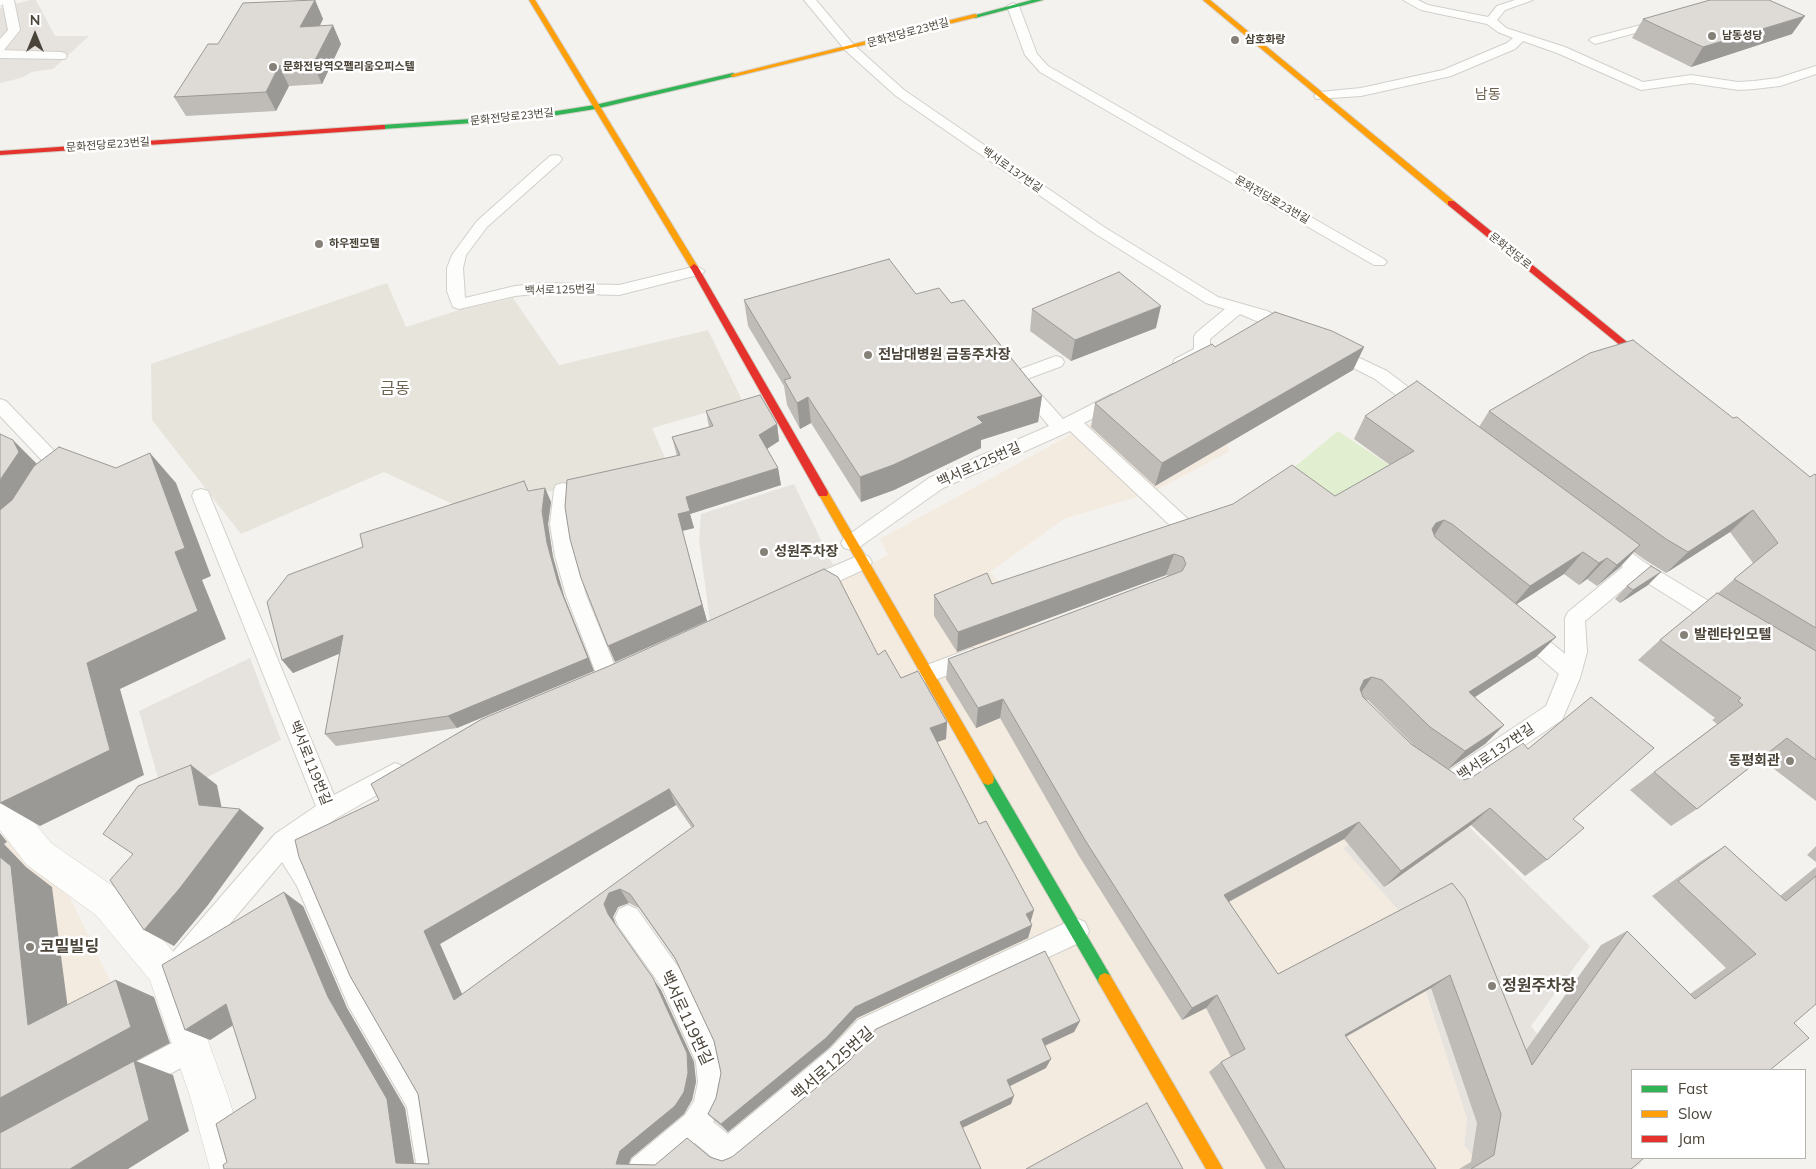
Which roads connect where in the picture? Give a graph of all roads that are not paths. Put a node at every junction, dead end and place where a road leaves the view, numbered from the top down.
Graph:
1 (8, 0) edge
2 (532, 0) edge
3 (810, 0) edge
4 (1040, 0) edge
5 (1206, 0) edge
6 (1409, 0) edge
7 (1527, 0) edge
8 (1012, 3) edge
9 (1672, 20) edge
10 (1491, 21) junction
11 (1520, 38) junction
12 (1595, 40) dead end
13 (0, 47) edge
14 (850, 48) junction
15 (0, 54) edge
16 (61, 56) dead end
17 (1816, 70) edge
18 (1320, 96) junction
19 (596, 107) junction
20 (0, 153) edge
21 (555, 158) dead end
22 (1379, 262) dead end
23 (697, 271) junction
24 (1238, 307) junction
25 (1304, 336) edge
26 (1321, 345) edge
27 (1056, 362) dead end
28 (1163, 373) edge
29 (1663, 376) edge
30 (1131, 390) edge
31 (0, 405) edge
32 (1437, 417) edge
33 (1067, 426) junction
34 (563, 490) dead end
35 (53, 495) edge
36 (201, 496) dead end
37 (1182, 525) edge
38 (1589, 531) edge
39 (851, 543) junction
40 (862, 562) junction
41 (1636, 567) junction
42 (789, 594) edge
43 (1511, 621) edge
44 (1734, 627) edge
45 (992, 650) edge
46 (1571, 671) junction
47 (927, 674) junction
48 (608, 676) edge
49 (414, 762) edge
50 (1426, 769) edge
51 (0, 805) edge
52 (329, 810) junction
53 (283, 842) junction
54 (628, 918) edge
55 (1076, 931) junction
56 (167, 979) junction
57 (191, 1047) junction
58 (104, 1095) edge
59 (695, 1125) junction
60 (230, 1169) edge
61 (431, 1169) edge
62 (642, 1169) edge
63 (1215, 1169) edge

1 - 13 lane
2 - 19 street
3 - 14 lane, 백서로137번길
4 - 8 street, 문화전당로23번길
5 - 18 street, 문화전당로
6 - 10 lane
7 - 10 lane
8 - 14 street, 문화전당로23번길
8 - 22 lane, 문화전당로23번길
9 - 12 lane
10 - 11 lane
11 - 17 lane
11 - 18 lane
14 - 19 street, 문화전당로23번길
14 - 24 lane, 백서로137번길
15 - 16 lane
18 - 29 street, 문화전당로
19 - 20 street, 문화전당로23번길
19 - 23 street
21 - 23 lane, 백서로125번길
23 - 39 street
24 - 25 lane, 백서로137번길
24 - 28 lane
26 - 32 lane
27 - 33 lane
30 - 33 lane
31 - 35 lane
33 - 37 lane
33 - 39 lane, 백서로125번길
34 - 48 lane
36 - 52 lane, 백서로119번길
38 - 41 lane
39 - 40 street
40 - 42 lane
40 - 47 street
41 - 44 lane
41 - 46 lane, 백서로137번길
43 - 46 lane
45 - 47 lane
46 - 50 lane, 백서로137번길
47 - 55 street
49 - 52 lane
51 - 56 street
52 - 53 lane, 백서로119번길
53 - 56 lane, 백서로119번길
53 - 61 lane
54 - 59 lane, 백서로119번길
55 - 59 lane, 백서로125번길
55 - 63 street
56 - 57 street
57 - 58 lane
57 - 60 street
59 - 62 lane

